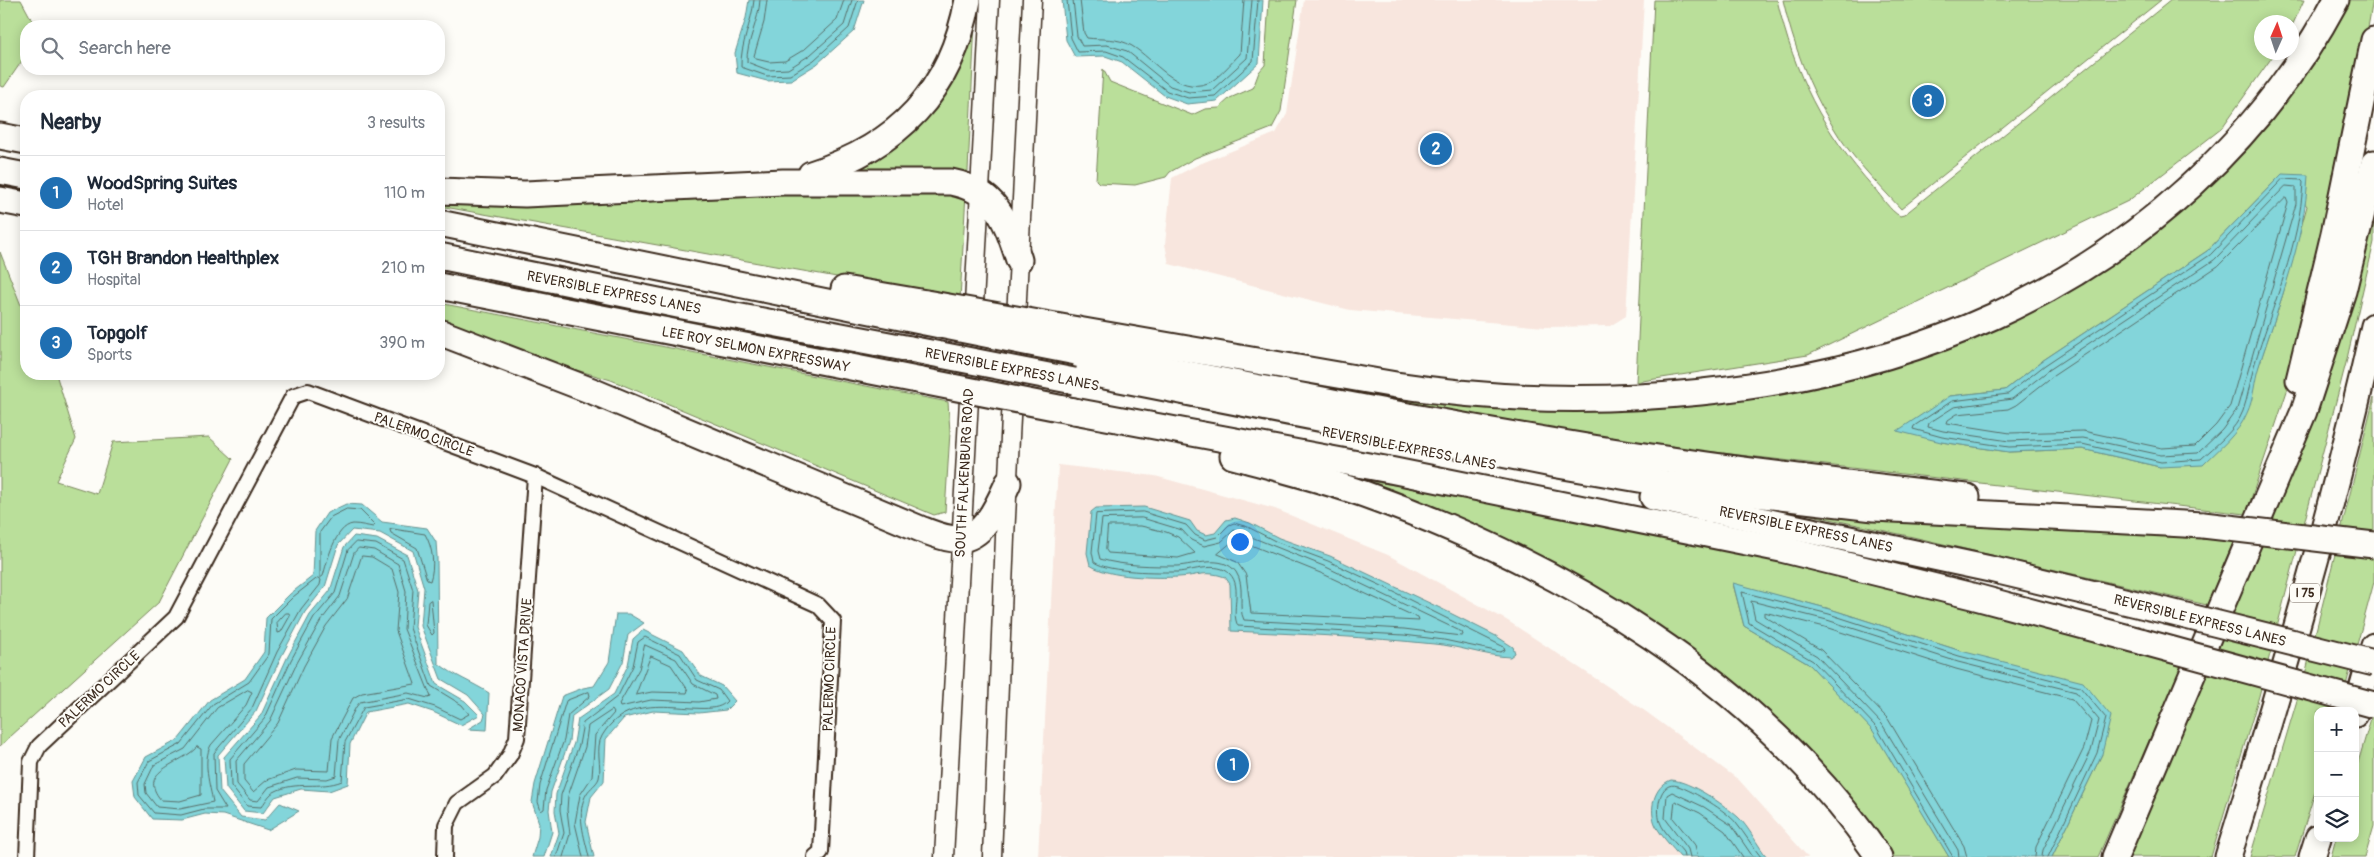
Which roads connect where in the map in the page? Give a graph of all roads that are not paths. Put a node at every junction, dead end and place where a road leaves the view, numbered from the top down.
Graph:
1 (968, 0) edge
2 (990, 0) edge
3 (1032, 0) edge
4 (2336, 0) edge
5 (2374, 40) edge
6 (0, 129) edge
7 (20, 131) edge
8 (0, 136) edge
9 (20, 140) edge
10 (2374, 163) edge
11 (0, 170) edge
12 (20, 175) edge
13 (783, 182) junction
14 (445, 191) edge
15 (981, 192) junction
16 (0, 200) edge
17 (20, 204) edge
18 (445, 224) edge
19 (445, 257) edge
20 (1019, 260) junction
21 (445, 287) edge
22 (2374, 326) edge
23 (921, 328) junction
24 (445, 334) edge
25 (1075, 358) junction
26 (1074, 411) junction
27 (535, 476) junction
28 (2272, 482) junction
29 (1008, 483) junction
30 (960, 539) junction
31 (2374, 545) edge
32 (2374, 646) edge
33 (2374, 663) edge
34 (2374, 705) edge
35 (2357, 707) edge
36 (2317, 842) edge
37 (27, 857) edge
38 (445, 857) edge
39 (815, 857) edge
40 (944, 857) edge
41 (992, 857) edge
42 (1879, 857) edge
43 (2115, 857) edge
44 (2228, 857) edge
45 (2312, 857) edge

1 - 13 highway
2 - 15 street, SOUTH FALKENBURG ROAD
3 - 20 street
4 - 25 highway
5 - 28 highway
6 - 7 highway
8 - 9 highway
10 - 28 highway
11 - 12 highway
13 - 14 highway
13 - 15 highway
15 - 20 highway
15 - 30 street, SOUTH FALKENBURG ROAD
16 - 17 highway
18 - 23 highway
19 - 23 highway, REVERSIBLE EXPRESS LANES
20 - 29 street
21 - 26 highway, LEE ROY SELMON EXPRESSWAY, bridge
22 - 44 highway, I 75
23 - 25 highway, bridge
24 - 30 highway
25 - 31 highway, bridge
25 - 33 highway, REVERSIBLE EXPRESS LANES, bridge
26 - 34 highway, bridge
26 - 42 highway
27 - 37 street, PALERMO CIRCLE
27 - 38 street, MONACO VISTA DRIVE
27 - 39 street, PALERMO CIRCLE
28 - 43 highway
29 - 30 highway
29 - 41 street
30 - 40 street, SOUTH FALKENBURG ROAD
32 - 35 highway
36 - 45 highway

